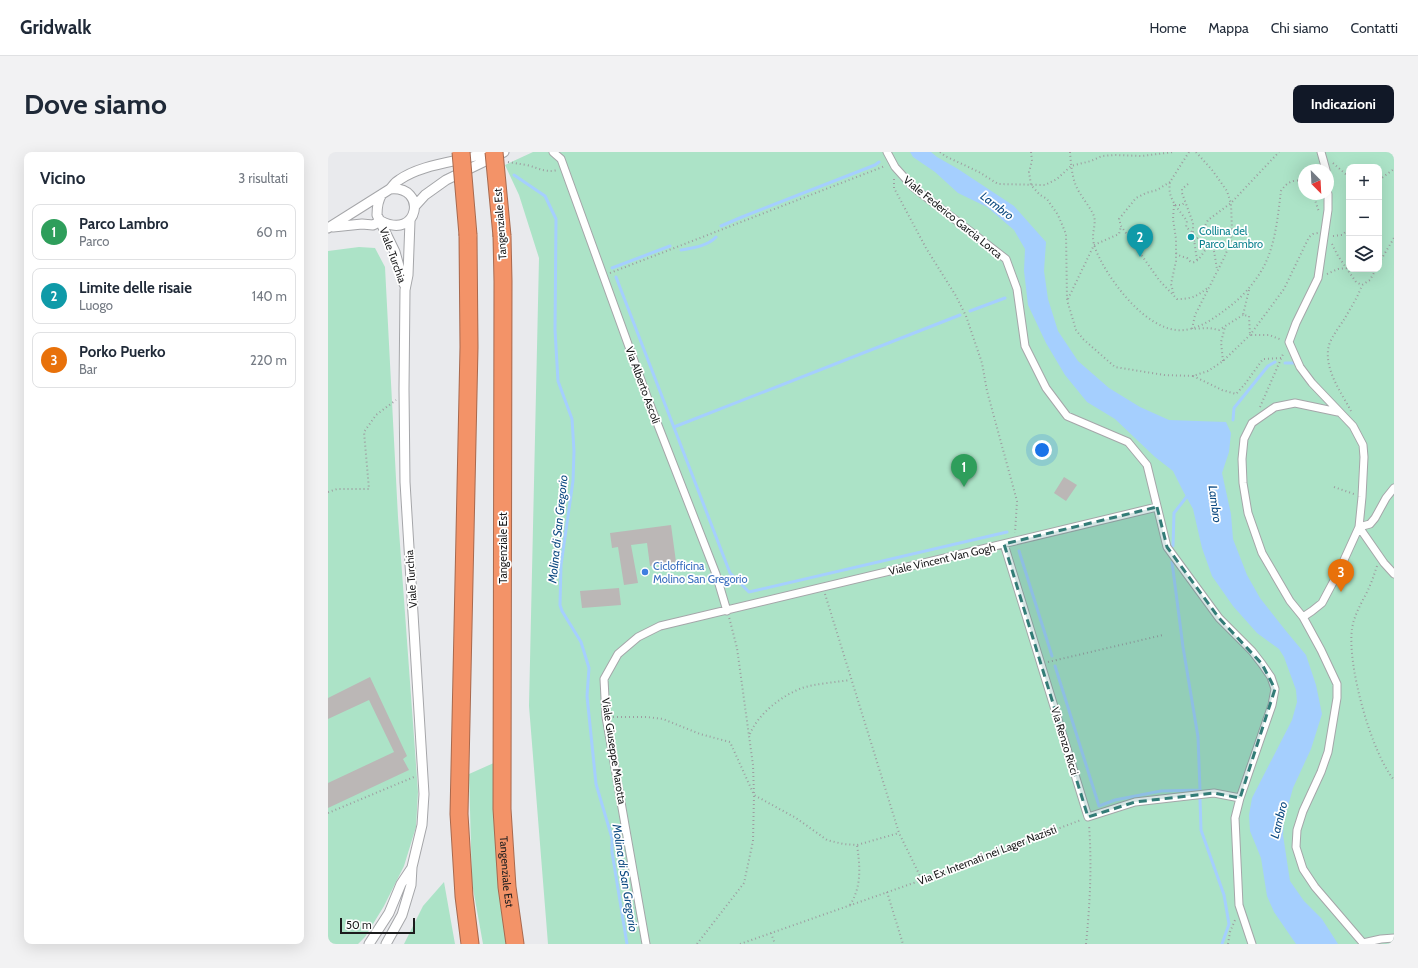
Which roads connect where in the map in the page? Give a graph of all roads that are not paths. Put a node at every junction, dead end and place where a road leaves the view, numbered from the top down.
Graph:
1 (489, 152) edge
2 (504, 152) edge
3 (553, 152) edge
4 (887, 152) edge
5 (471, 153) edge
6 (1322, 153) edge
7 (562, 155) edge
8 (500, 157) edge
9 (1325, 164) edge
10 (386, 192) junction
11 (1328, 200) edge
12 (415, 206) junction
13 (381, 221) junction
14 (410, 221) junction
15 (330, 228) edge
16 (405, 290) junction
17 (1338, 412) junction
18 (1394, 488) edge
19 (1156, 507) junction
20 (1359, 528) junction
21 (1004, 544) junction
22 (1394, 574) edge
23 (727, 611) junction
24 (1303, 617) junction
25 (1240, 798) junction
26 (412, 867) junction
27 (1394, 938) edge
28 (369, 944) edge
29 (386, 944) edge
30 (470, 944) edge
31 (515, 944) edge
32 (646, 944) edge
33 (1252, 944) edge
34 (1364, 944) edge

1 - 5 street
2 - 12 street
3 - 7 street, Via Alberto Ascoli
4 - 19 street, Viale Federico Garcia Lorca
5 - 10 street
5 - 30 highway, bridge
6 - 9 street
7 - 23 street, Via Alberto Ascoli
8 - 31 highway, Tangenziale Est, bridge
10 - 12 street
10 - 13 street
10 - 15 street
11 - 17 street
12 - 14 street
13 - 14 street
13 - 15 street
13 - 16 street, Viale Turchia
14 - 16 street, Viale Turchia
16 - 26 street, Viale Turchia
17 - 20 street
17 - 24 street
18 - 20 street
19 - 21 street, Viale Vincent Van Gogh
19 - 25 street, Viale Federico Garcia Lorca
20 - 22 street
20 - 24 street
21 - 23 street, Viale Vincent Van Gogh
21 - 25 street, Via Renzo Ricci
23 - 32 street, Viale Giuseppe Marotta
24 - 34 street
25 - 33 street, Viale Federico Garcia Lorca
26 - 28 street, Viale Turchia
26 - 29 street, Viale Turchia
27 - 34 street

